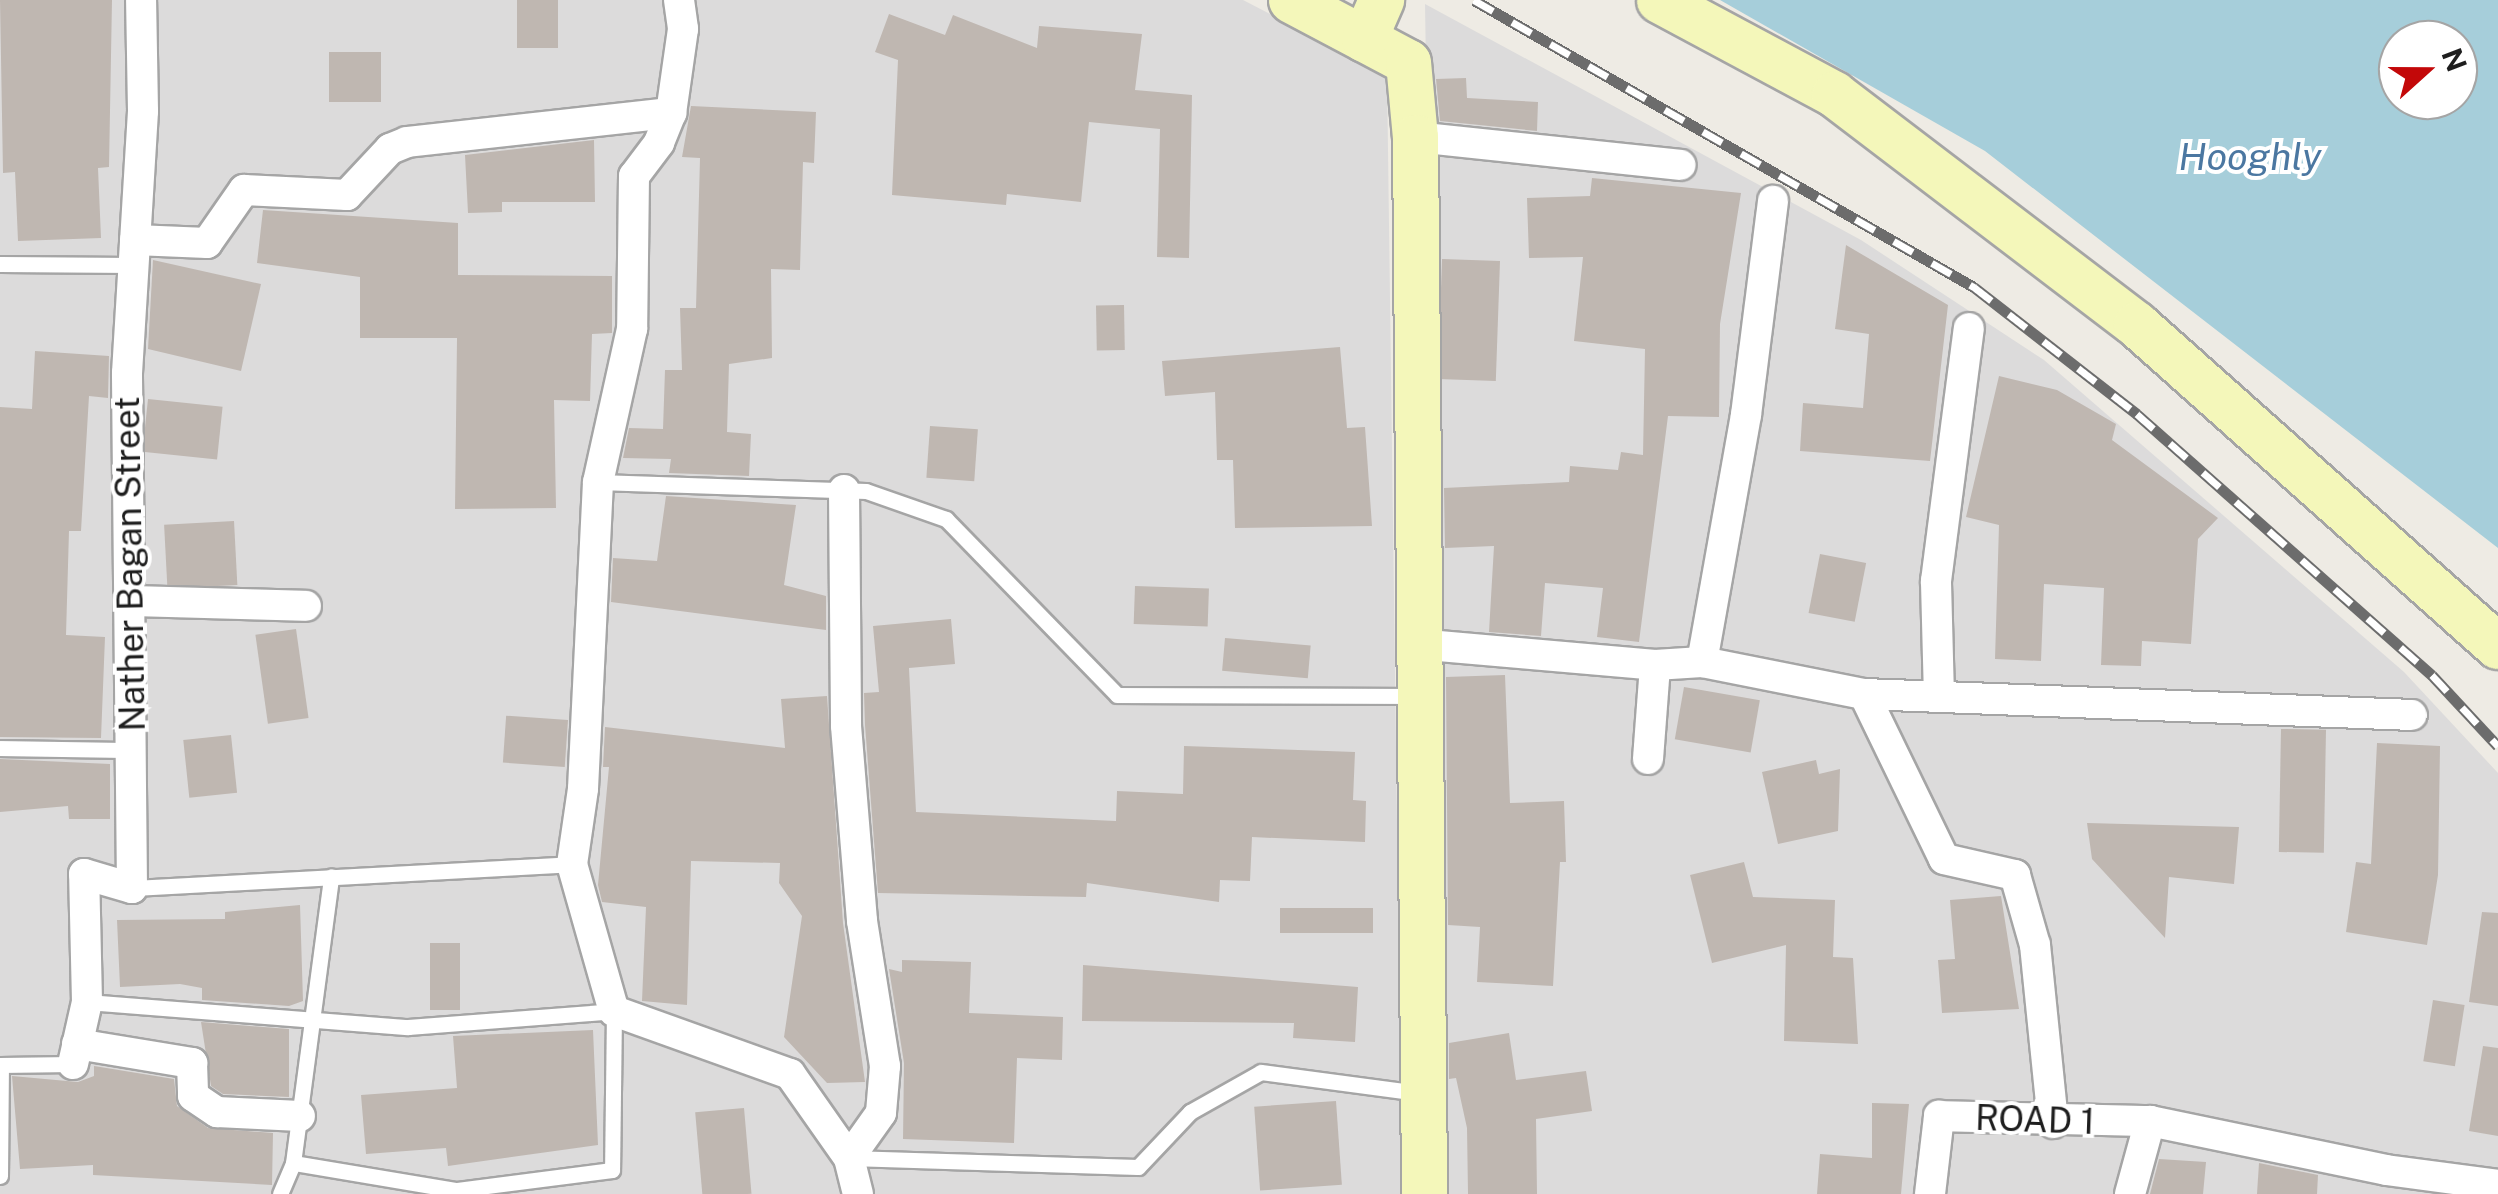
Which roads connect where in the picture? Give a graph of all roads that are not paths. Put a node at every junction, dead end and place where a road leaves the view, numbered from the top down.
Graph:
1 (141, 0) edge
2 (678, 0) edge
3 (1292, 0) edge
4 (1659, 0) edge
5 (1373, 20) edge
6 (670, 113) junction
7 (1415, 137) junction
8 (1681, 165) dead end
9 (1773, 202) dead end
10 (134, 252) junction
11 (0, 264) edge
12 (1970, 328) dead end
13 (598, 482) junction
14 (844, 490) junction
15 (130, 601) junction
16 (306, 606) dead end
17 (1416, 644) junction
18 (2498, 646) edge
19 (1702, 662) junction
20 (1655, 664) junction
21 (1864, 694) junction
22 (1417, 696) junction
23 (1939, 697) junction
24 (2412, 715) dead end
25 (0, 748) edge
26 (134, 750) junction
27 (1648, 759) dead end
28 (572, 864) junction
29 (331, 876) junction
30 (132, 888) junction
31 (87, 1002) junction
32 (614, 1010) junction
33 (316, 1016) junction
34 (75, 1054) junction
35 (0, 1065) edge
36 (1422, 1093) junction
37 (300, 1116) junction
38 (2150, 1121) junction
39 (2053, 1122) junction
40 (849, 1158) junction
41 (293, 1163) junction
42 (0, 1176) edge
43 (2498, 1185) edge
44 (280, 1194) edge
45 (858, 1194) edge
46 (1424, 1194) edge
47 (1930, 1194) edge
48 (2130, 1194) edge

1 - 10 street, Nather Bagan Street
2 - 6 street
3 - 5 main road
4 - 18 main road
5 - 7 main road
6 - 10 street
6 - 13 street
7 - 8 street
7 - 17 main road
9 - 19 street
10 - 11 lane
10 - 15 street, Nather Bagan Street
12 - 23 street
13 - 14 lane
13 - 28 street
14 - 22 lane
14 - 40 street
15 - 16 street
15 - 26 street, Nather Bagan Street
17 - 20 street
17 - 22 main road
19 - 20 street
19 - 21 street
20 - 27 street
21 - 23 street
21 - 39 street
22 - 36 main road
23 - 24 street
25 - 26 lane
26 - 30 street, Nather Bagan Street
28 - 29 lane
28 - 32 street
29 - 30 lane
29 - 33 lane
30 - 31 street
31 - 33 lane
31 - 34 street
32 - 33 lane
32 - 40 street
32 - 41 lane
33 - 37 lane
34 - 35 lane
34 - 37 street
35 - 42 lane
36 - 40 lane
36 - 46 main road
37 - 41 lane
38 - 39 street, ROAD 1
38 - 43 street, ROAD 1
38 - 48 street
39 - 47 street, ROAD 1
40 - 45 street
41 - 44 lane

